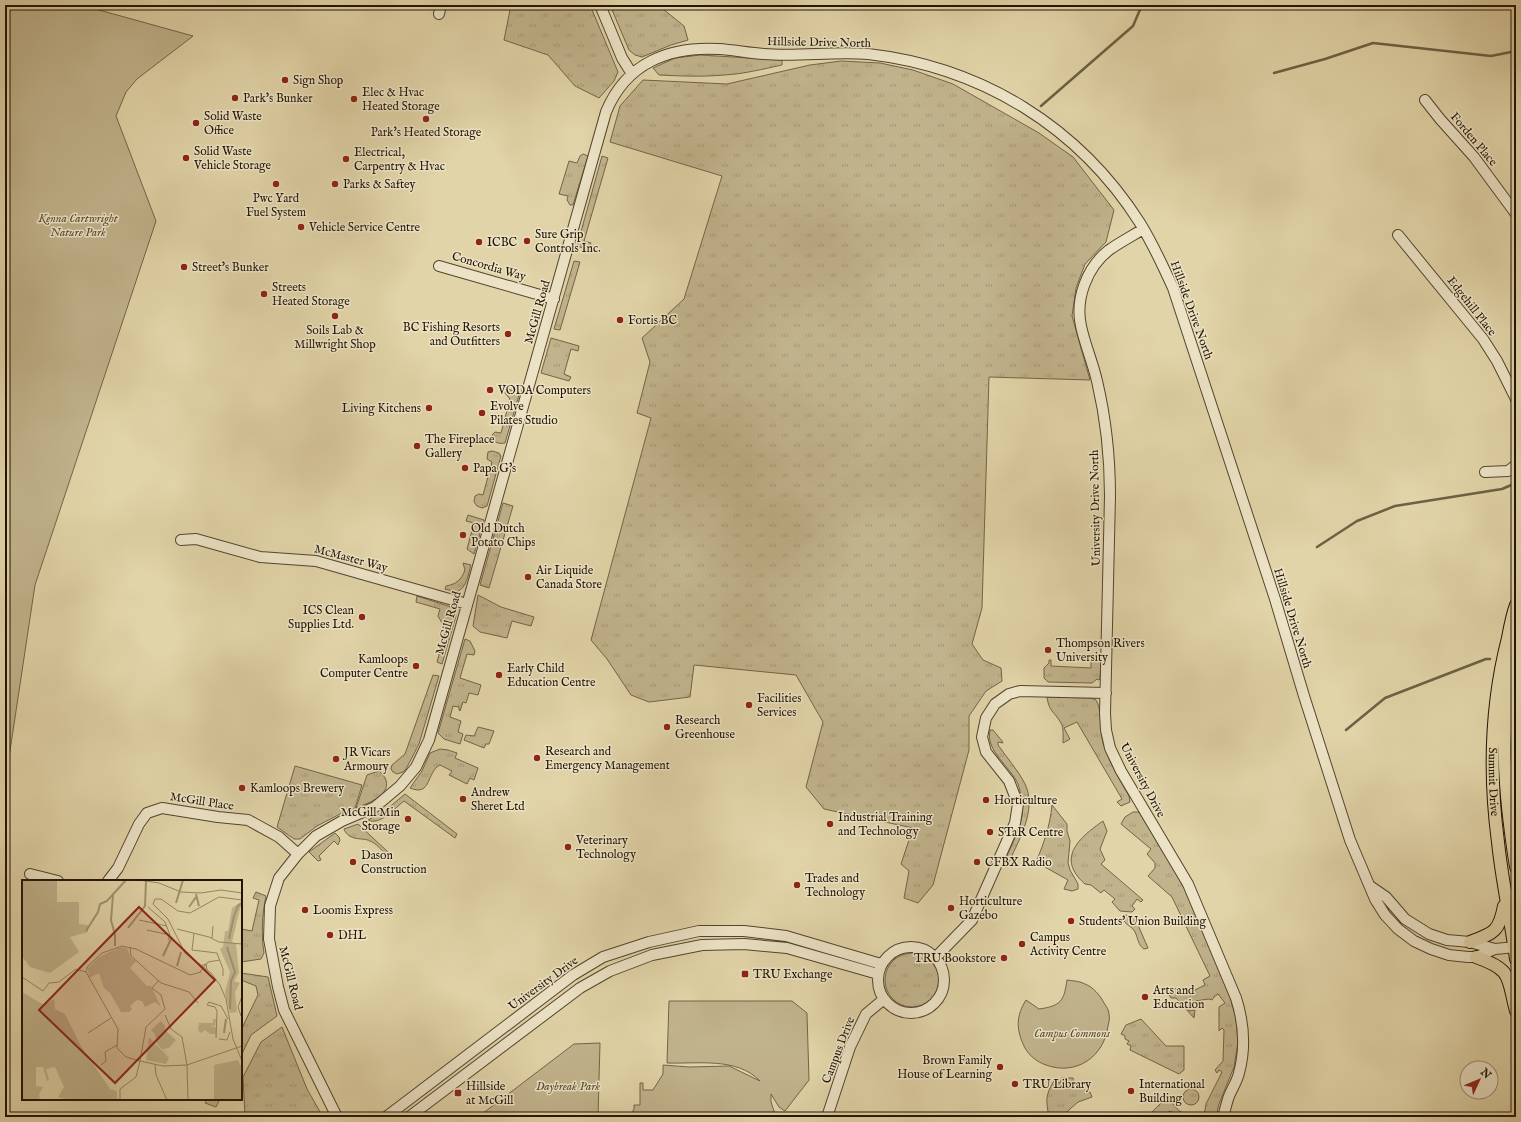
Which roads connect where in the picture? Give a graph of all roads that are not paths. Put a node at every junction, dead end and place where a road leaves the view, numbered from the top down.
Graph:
1 (600, 5) edge
2 (632, 74) junction
3 (1425, 100) dead end
4 (1115, 188) junction
5 (1516, 214) edge
6 (1140, 231) junction
7 (1398, 235) dead end
8 (439, 266) dead end
9 (1164, 267) junction
10 (554, 299) junction
11 (1516, 399) edge
12 (1516, 466) edge
13 (1485, 472) dead end
14 (181, 540) dead end
15 (467, 604) junction
16 (1516, 605) edge
17 (1516, 647) edge
18 (1106, 693) junction
19 (298, 854) junction
20 (1516, 866) edge
21 (30, 874) dead end
22 (54, 880) edge
23 (109, 880) edge
24 (1369, 885) junction
25 (1506, 897) junction
26 (1470, 942) junction
27 (1495, 949) junction
28 (1516, 951) edge
29 (936, 957) junction
30 (1476, 957) junction
31 (882, 964) junction
32 (878, 974) junction
33 (884, 999) junction
34 (1516, 1011) edge
35 (337, 1117) edge
36 (386, 1117) edge
37 (409, 1117) edge
38 (827, 1117) edge
39 (1223, 1117) edge

1 - 2 street
2 - 4 street, Hillside Drive North
2 - 10 street, McGill Road
3 - 5 street, Forden Place
4 - 6 street
4 - 9 street, Hillside Drive North
6 - 9 street
6 - 18 street, University Drive North
7 - 11 street, Edgehill Place
8 - 10 street, Concordia Way
9 - 24 street, Hillside Drive North
10 - 15 street, McGill Road
12 - 13 street
14 - 15 street, McMaster Way
15 - 19 street, McGill Road
16 - 25 main road, Summit Drive
17 - 20 main road, Summit Drive
18 - 29 street
18 - 39 street, University Drive
19 - 23 street, McGill Place
19 - 35 street, McGill Road
21 - 22 street
24 - 26 street, Hillside Drive North
24 - 30 street, Hillside Drive North
25 - 26 main road
25 - 28 main road, Summit Drive
26 - 27 street, Hillside Drive North
27 - 28 street, Hillside Drive North
27 - 30 street, Hillside Drive North
29 - 31 street
29 - 33 street
30 - 34 main road
31 - 32 street
31 - 36 street, University Drive
32 - 33 street
32 - 37 street
33 - 38 street, Campus Drive

